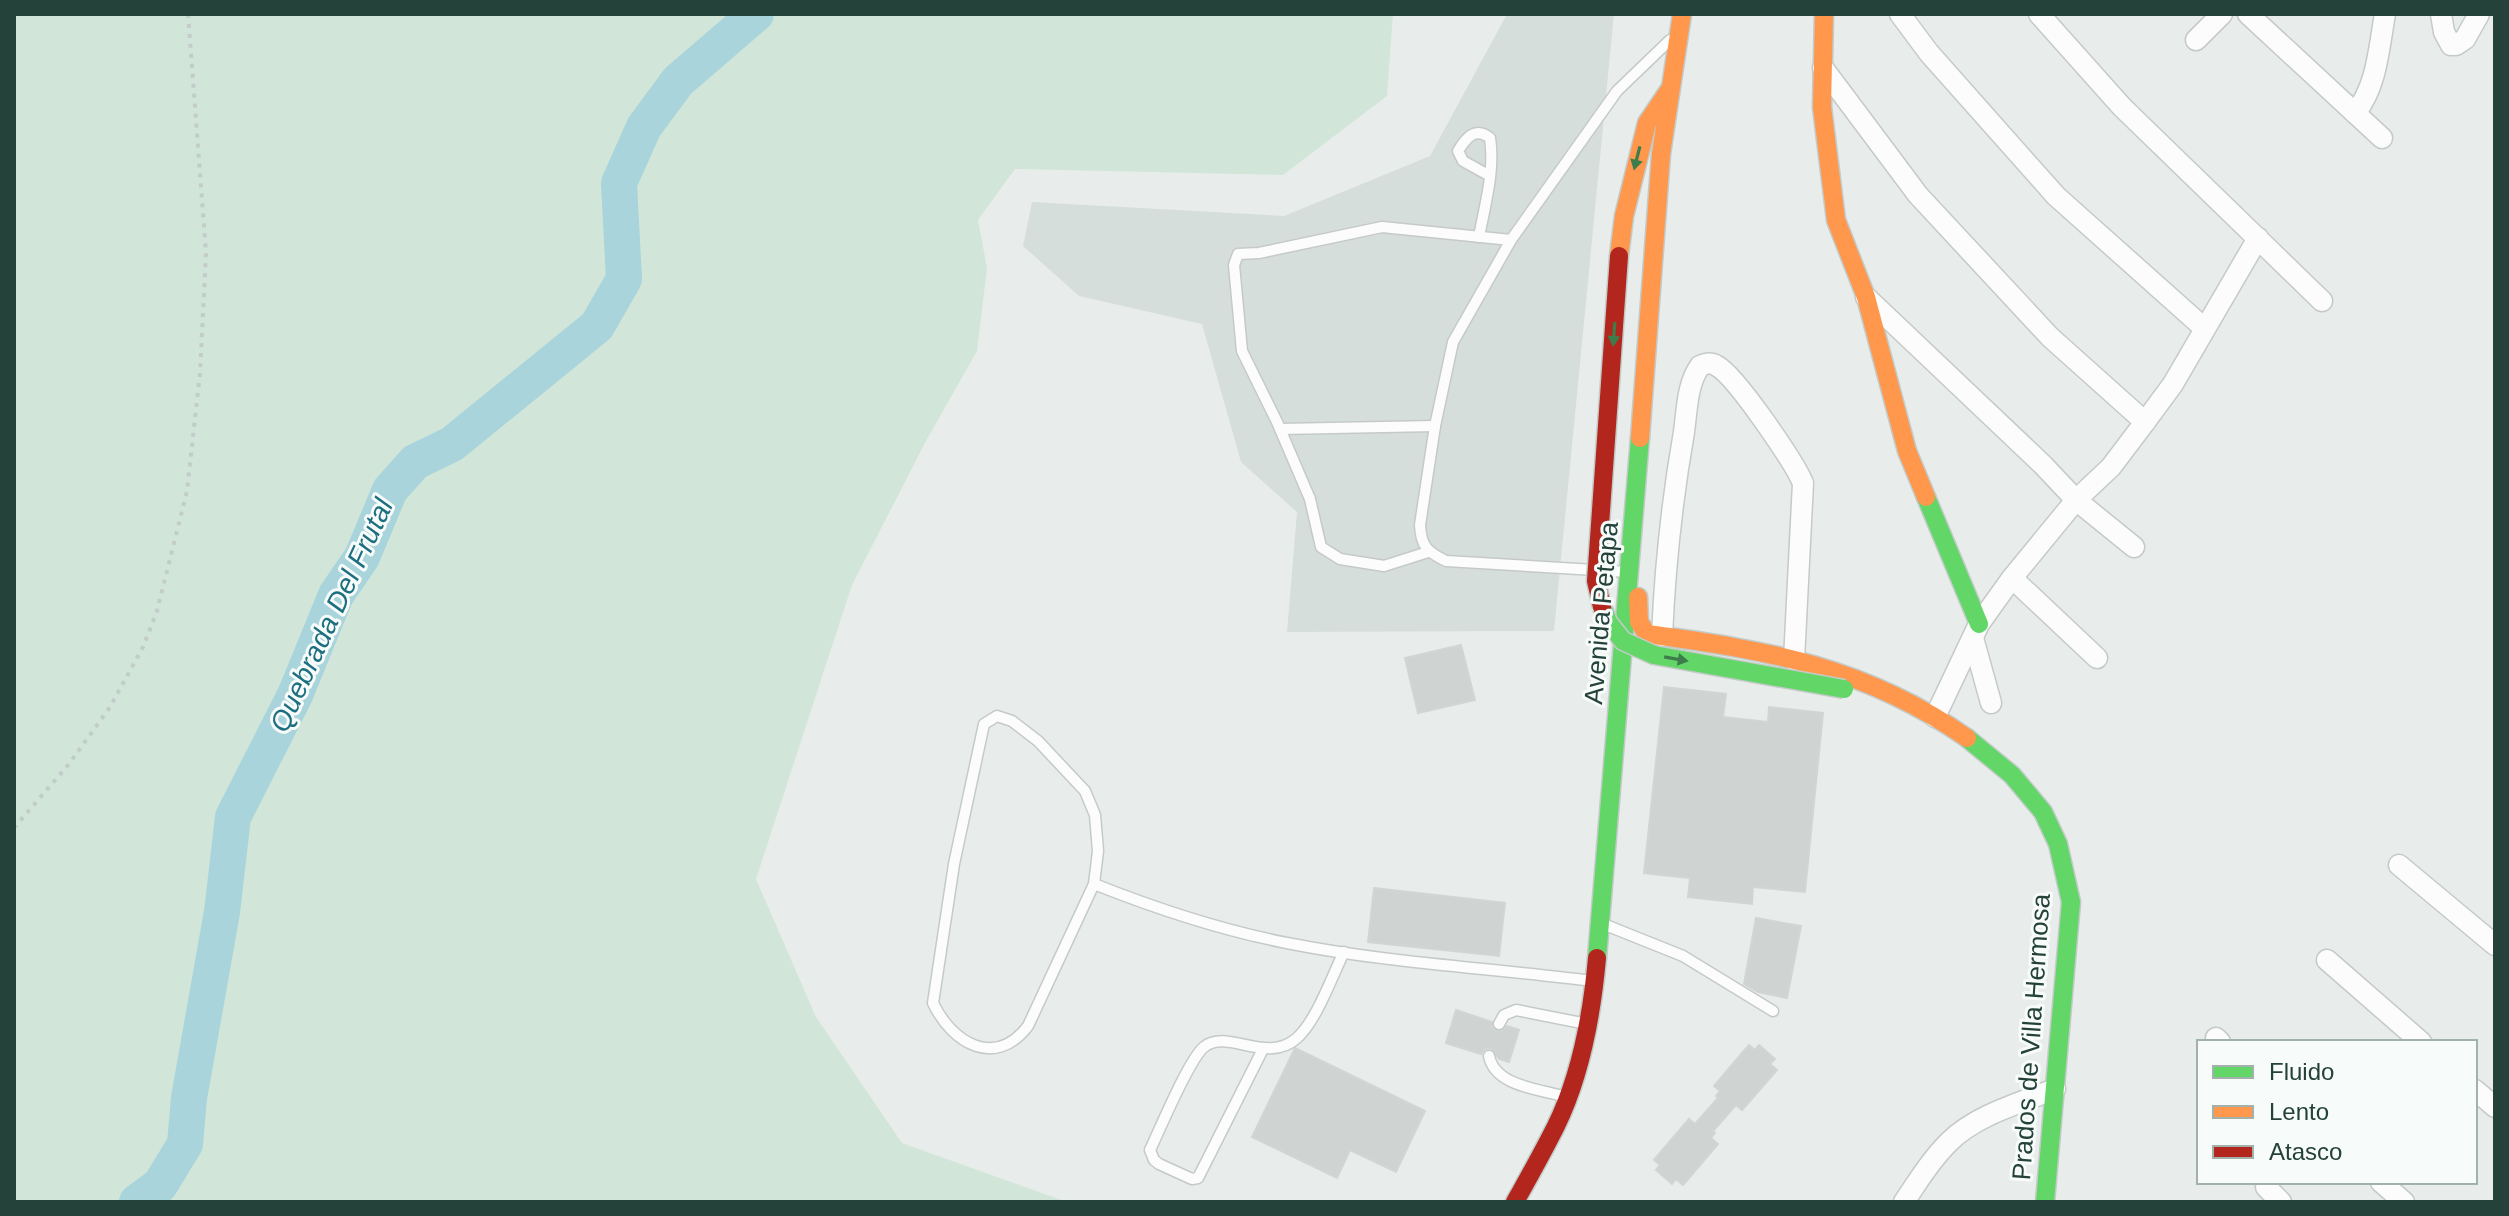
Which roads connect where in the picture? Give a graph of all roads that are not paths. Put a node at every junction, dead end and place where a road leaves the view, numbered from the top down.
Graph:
1 (1682, 14) edge
2 (1824, 14) edge
3 (1900, 14) edge
4 (2039, 14) edge
5 (2222, 14) edge
6 (2248, 14) edge
7 (2385, 14) edge
8 (2441, 14) edge
9 (2479, 14) edge
10 (1677, 33) junction
11 (2196, 40) dead end
12 (1823, 68) junction
13 (1670, 89) junction
14 (2355, 113) junction
15 (2382, 138) dead end
16 (1490, 176) dead end
17 (1479, 237) junction
18 (2258, 238) junction
19 (1511, 240) junction
20 (1866, 297) junction
21 (2322, 301) dead end
22 (2204, 328) junction
23 (2145, 422) junction
24 (1435, 426) junction
25 (1280, 429) junction
26 (2076, 500) junction
27 (2134, 547) dead end
28 (1428, 552) junction
29 (1630, 576) junction
30 (2012, 578) junction
31 (1976, 631) junction
32 (1662, 636) junction
33 (2097, 658) dead end
34 (1794, 660) junction
35 (1910, 702) junction
36 (1991, 703) dead end
37 (1935, 717) junction
38 (2399, 865) dead end
39 (1094, 884) junction
40 (1601, 923) junction
41 (2495, 945) edge
42 (1344, 952) junction
43 (2327, 960) dead end
44 (1595, 981) junction
45 (1773, 1011) dead end
46 (1499, 1024) dead end
47 (1588, 1024) junction
48 (2419, 1040) edge
49 (1263, 1049) junction
50 (1489, 1056) dead end
51 (2055, 1089) junction
52 (2477, 1092) edge
53 (1567, 1098) junction
54 (2495, 1107) edge
55 (2383, 1184) edge
56 (2266, 1187) dead end
57 (1515, 1202) edge
58 (1904, 1202) edge
59 (2045, 1202) edge
60 (2281, 1202) edge
61 (2404, 1202) edge

1 - 10 main road, Avenida Petapa
2 - 12 main road
3 - 22 street
4 - 18 street
5 - 11 street
6 - 14 street
7 - 14 street
8 - 9 street
10 - 13 main road, Avenida Petapa
10 - 19 lane
12 - 20 main road
12 - 23 street
13 - 29 main road, Avenida Petapa
13 -> 35 main road, bridge
14 - 15 street
16 - 17 lane
17 - 19 lane
17 - 25 lane
18 - 21 street
18 - 22 street
19 - 24 lane
20 - 26 street
20 - 31 main road
22 - 23 street
23 - 26 street
24 - 25 lane
24 - 28 lane
25 - 28 lane
26 - 27 street
26 - 30 street
28 - 29 lane
29 - 32 main road
29 - 40 main road, Avenida Petapa
30 - 31 street
30 - 33 street
31 - 36 street
31 - 37 street
32 - 34 main road, Prados de Villa Hermosa
32 - 34 street
34 - 35 main road, Prados de Villa Hermosa
35 - 37 main road, Prados de Villa Hermosa
37 - 51 main road, Prados de Villa Hermosa
38 - 41 street
39 - 39 lane
39 - 42 lane
40 - 44 main road, Avenida Petapa
40 - 45 lane
42 - 44 lane
42 - 49 lane
43 - 48 street
44 - 47 main road, Avenida Petapa
46 - 47 lane
47 - 53 main road, Avenida Petapa
49 - 49 lane
50 - 53 lane
51 - 58 street
51 - 59 main road, Prados de Villa Hermosa
52 - 54 street
53 - 57 main road, Avenida Petapa
55 - 61 street
56 - 60 street

